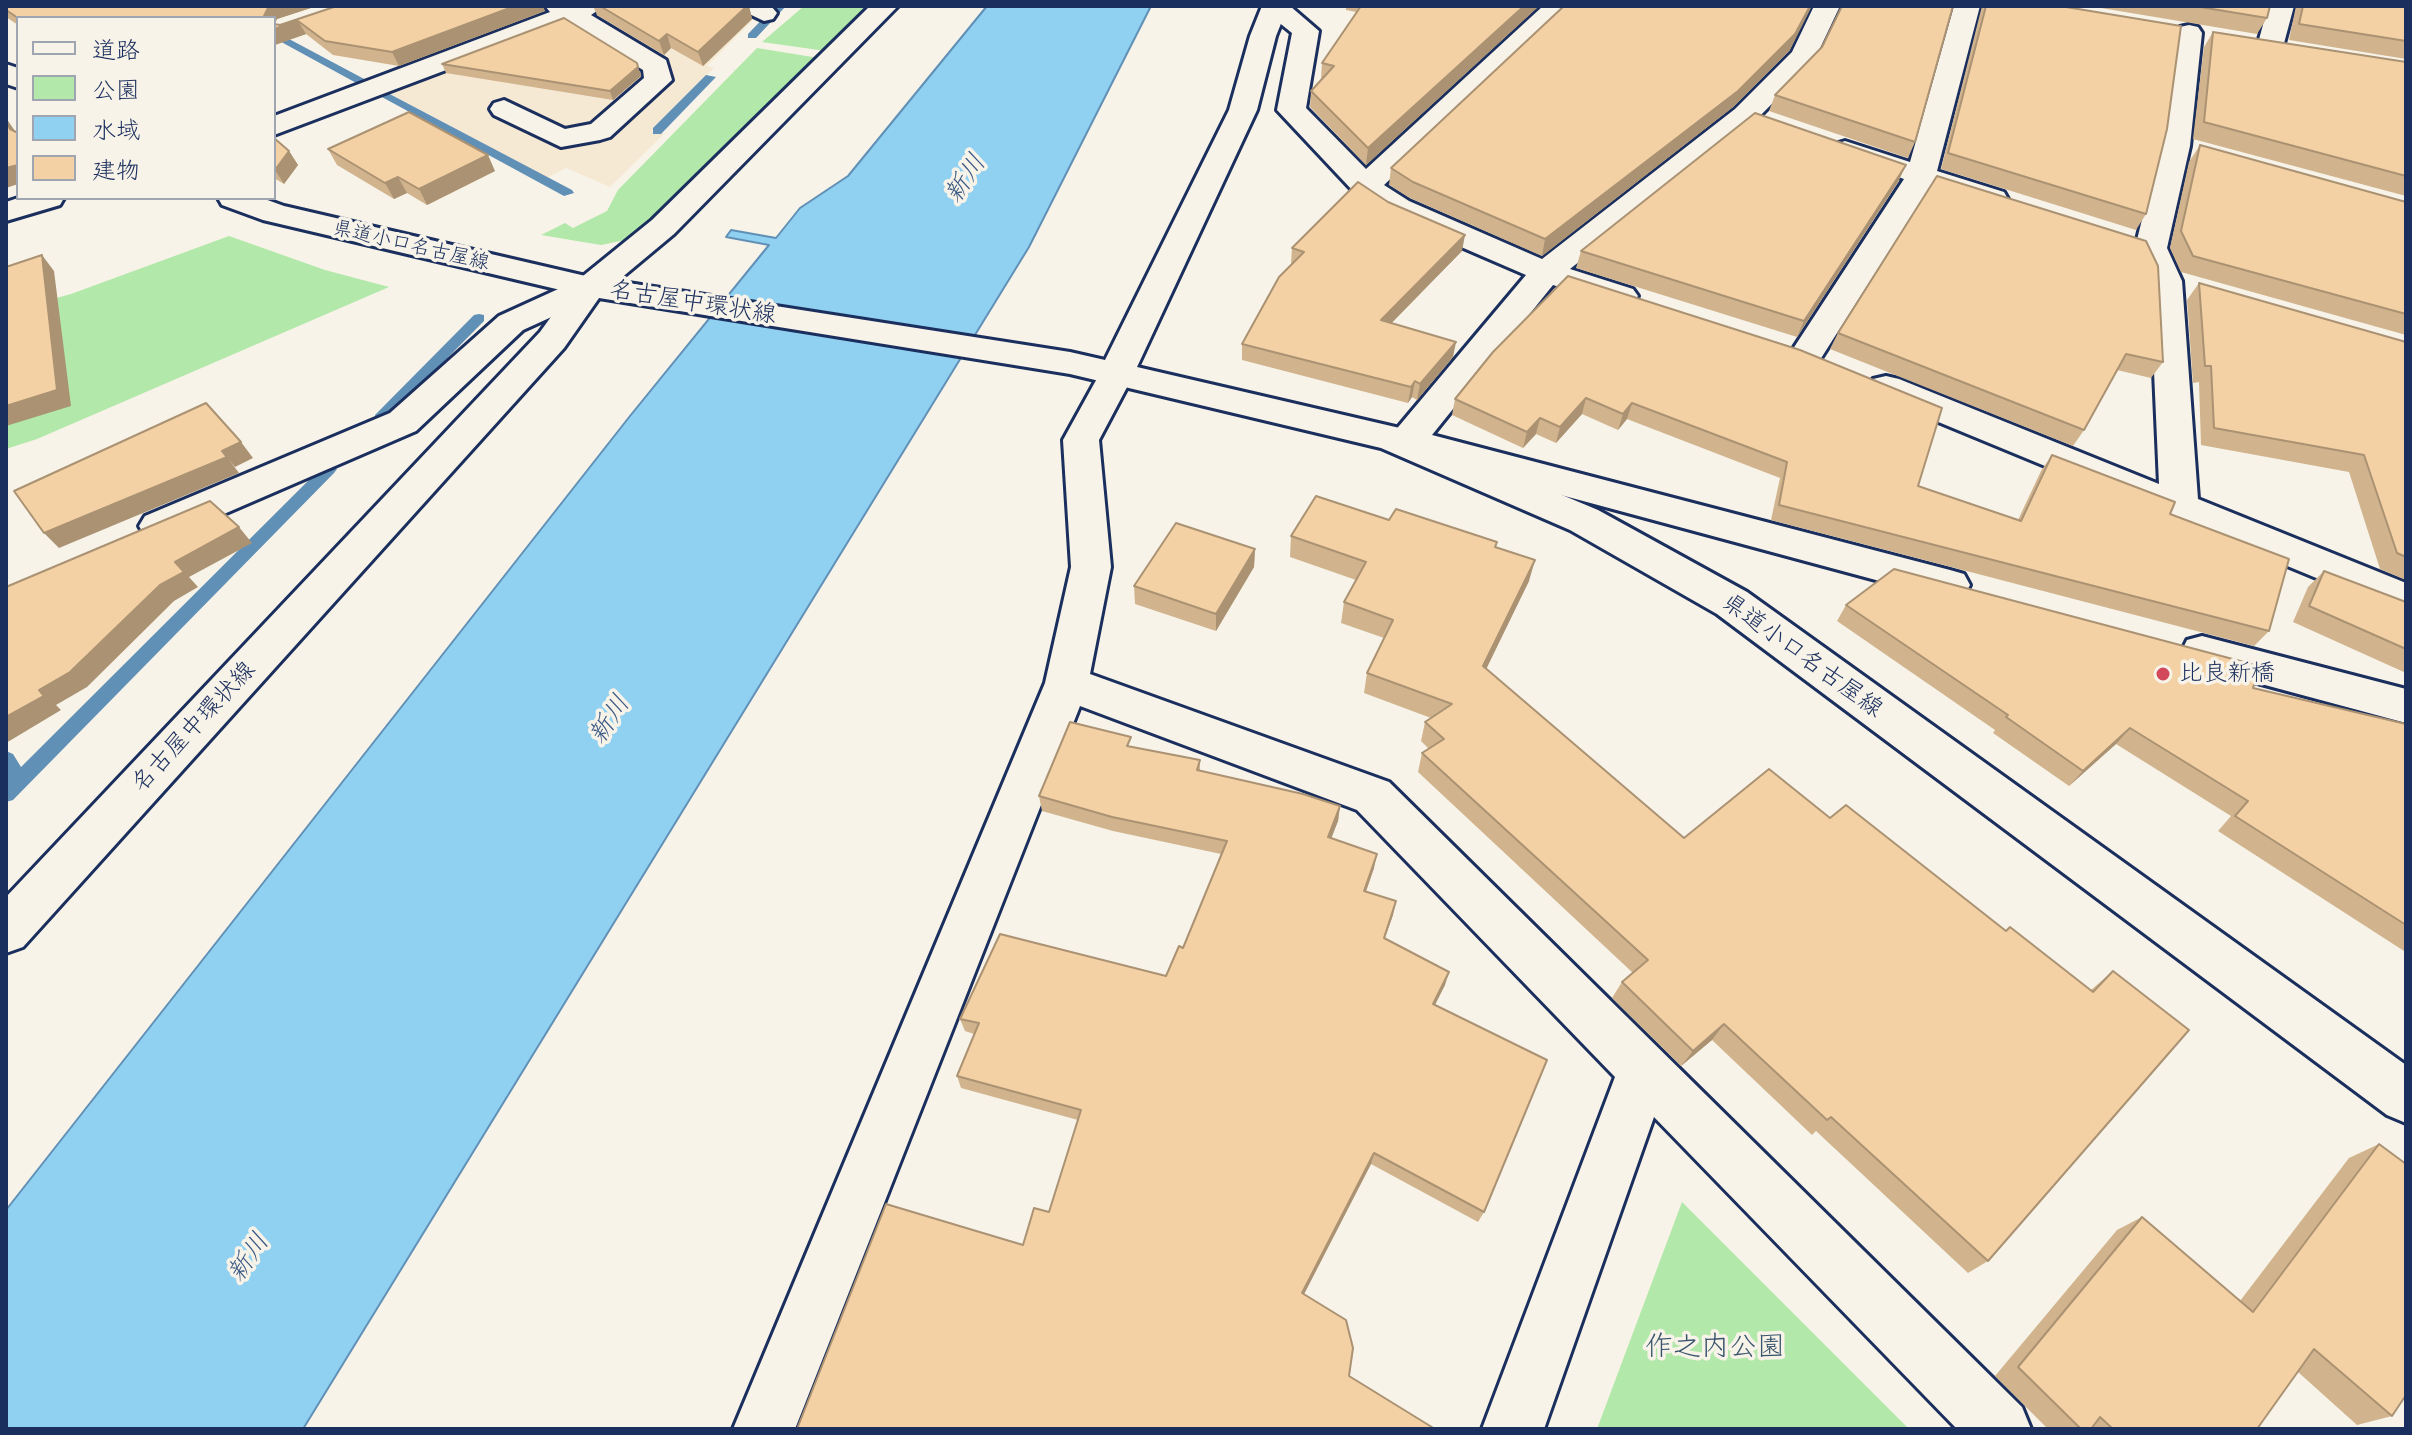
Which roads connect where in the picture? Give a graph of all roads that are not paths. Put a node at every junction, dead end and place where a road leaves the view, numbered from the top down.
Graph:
1 (885, 6) edge
2 (1275, 6) edge
3 (1558, 6) edge
4 (1827, 6) edge
5 (1967, 6) edge
6 (2281, 6) edge
7 (573, 9) edge
8 (2188, 33) dead end
9 (2243, 43) edge
10 (2270, 47) junction
11 (2300, 52) edge
12 (504, 109) dead end
13 (1745, 115) junction
14 (276, 125) edge
15 (1774, 125) edge
16 (1818, 140) edge
17 (1921, 176) junction
18 (1365, 186) junction
19 (43, 200) edge
20 (238, 200) edge
21 (2022, 207) edge
22 (6, 212) edge
23 (1546, 272) junction
24 (590, 287) junction
25 (1647, 304) edge
26 (1117, 372) junction
27 (1399, 439) junction
28 (2179, 507) junction
29 (133, 537) edge
30 (1991, 596) edge
31 (2406, 600) edge
32 (2160, 641) edge
33 (1067, 683) junction
34 (2406, 706) edge
35 (6, 931) edge
36 (1644, 1071) junction
37 (2406, 1097) edge
38 (764, 1429) edge
39 (1513, 1429) edge
40 (2000, 1429) edge

1 - 24 street
2 - 18 street
2 - 26 street
3 - 18 street
4 - 13 street
5 - 17 street
6 - 10 street
7 - 12 street
7 - 14 street
8 - 28 street
9 - 10 street
10 - 11 street
13 - 15 street
13 - 23 street
16 - 17 street
17 - 21 street
17 - 28 street
18 - 23 street
19 - 22 street
20 - 24 street, 県道小口名古屋線
23 - 25 street
23 - 27 street
24 - 26 street, 名古屋中環状線
24 - 29 street
24 - 35 street, 名古屋中環状線
26 - 27 street, 県道小口名古屋線
26 - 33 street
27 - 30 street
27 - 37 street, 県道小口名古屋線
28 - 31 street
32 - 34 street
33 - 36 street
33 - 38 street
36 - 39 street
36 - 40 street

